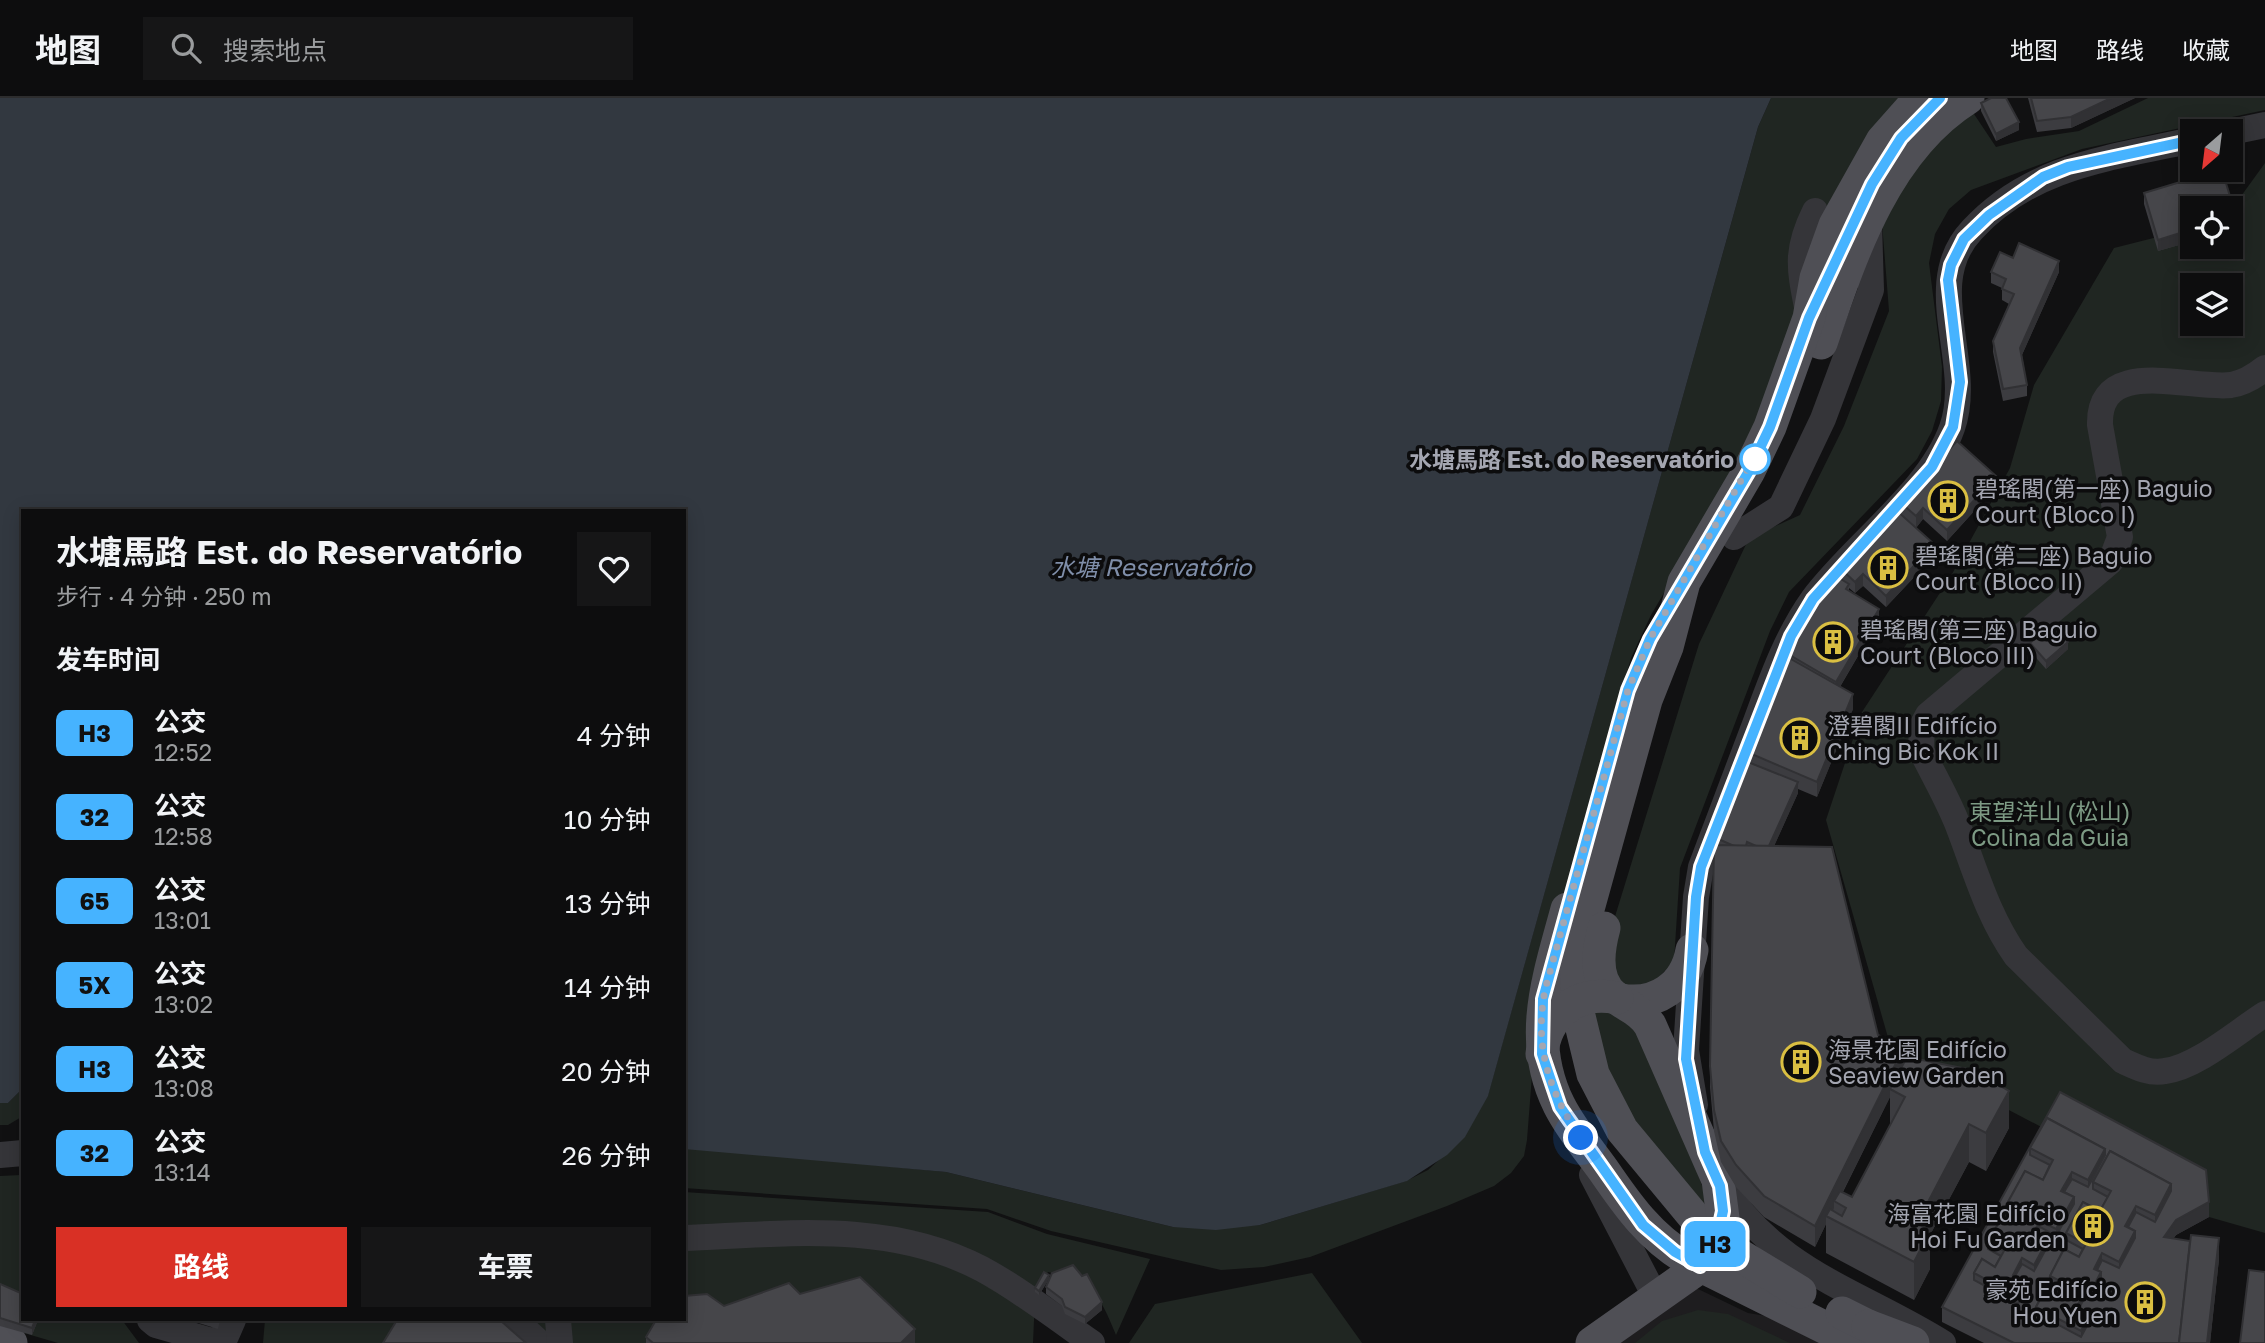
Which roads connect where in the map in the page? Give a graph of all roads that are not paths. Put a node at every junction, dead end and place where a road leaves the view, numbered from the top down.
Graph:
1 (1920, 98) edge
2 (1940, 98) edge
3 (1968, 98) edge
4 (2265, 125) edge
5 (2244, 129) edge
6 (2180, 144) edge
7 (1815, 211) dead end
8 (1809, 318) junction
9 (2265, 368) edge
10 (1692, 587) junction
11 (1692, 950) junction
12 (1619, 999) junction
13 (2265, 1014) edge
14 (1542, 1054) junction
15 (21, 1153) edge
16 (0, 1155) edge
17 (1710, 1163) junction
18 (1591, 1174) dead end
19 (1695, 1218) dead end
20 (686, 1238) edge
21 (1736, 1253) dead end
22 (1693, 1263) junction
23 (1656, 1298) junction
24 (151, 1321) edge
25 (233, 1321) edge
26 (516, 1321) edge
27 (558, 1321) edge
28 (1914, 1334) edge
29 (178, 1337) edge
30 (1870, 1337) edge
31 (0, 1339) edge
32 (11, 1343) edge
33 (540, 1343) edge
34 (559, 1343) edge
35 (1092, 1343) edge
36 (1592, 1343) edge
37 (1943, 1343) edge

1 - 8 main road
2 - 8 main road
3 - 10 main road
4 - 5 street
6 - 11 street
7 - 8 street
8 - 10 main road
9 - 13 street
10 - 12 main road
10 - 14 main road, bridge
10 - 19 main road
11 - 12 main road
11 - 17 street
12 - 14 main road, bridge
12 - 17 main road
14 - 22 main road
15 - 16 street
17 - 22 main road
17 - 28 street
18 - 23 street
20 - 35 street
21 - 30 main road
22 - 23 main road
22 - 30 main road
23 - 36 main road
24 - 29 street
25 - 29 street
26 - 33 street
27 - 34 street
28 - 30 main road
28 - 37 street
31 - 32 main road

